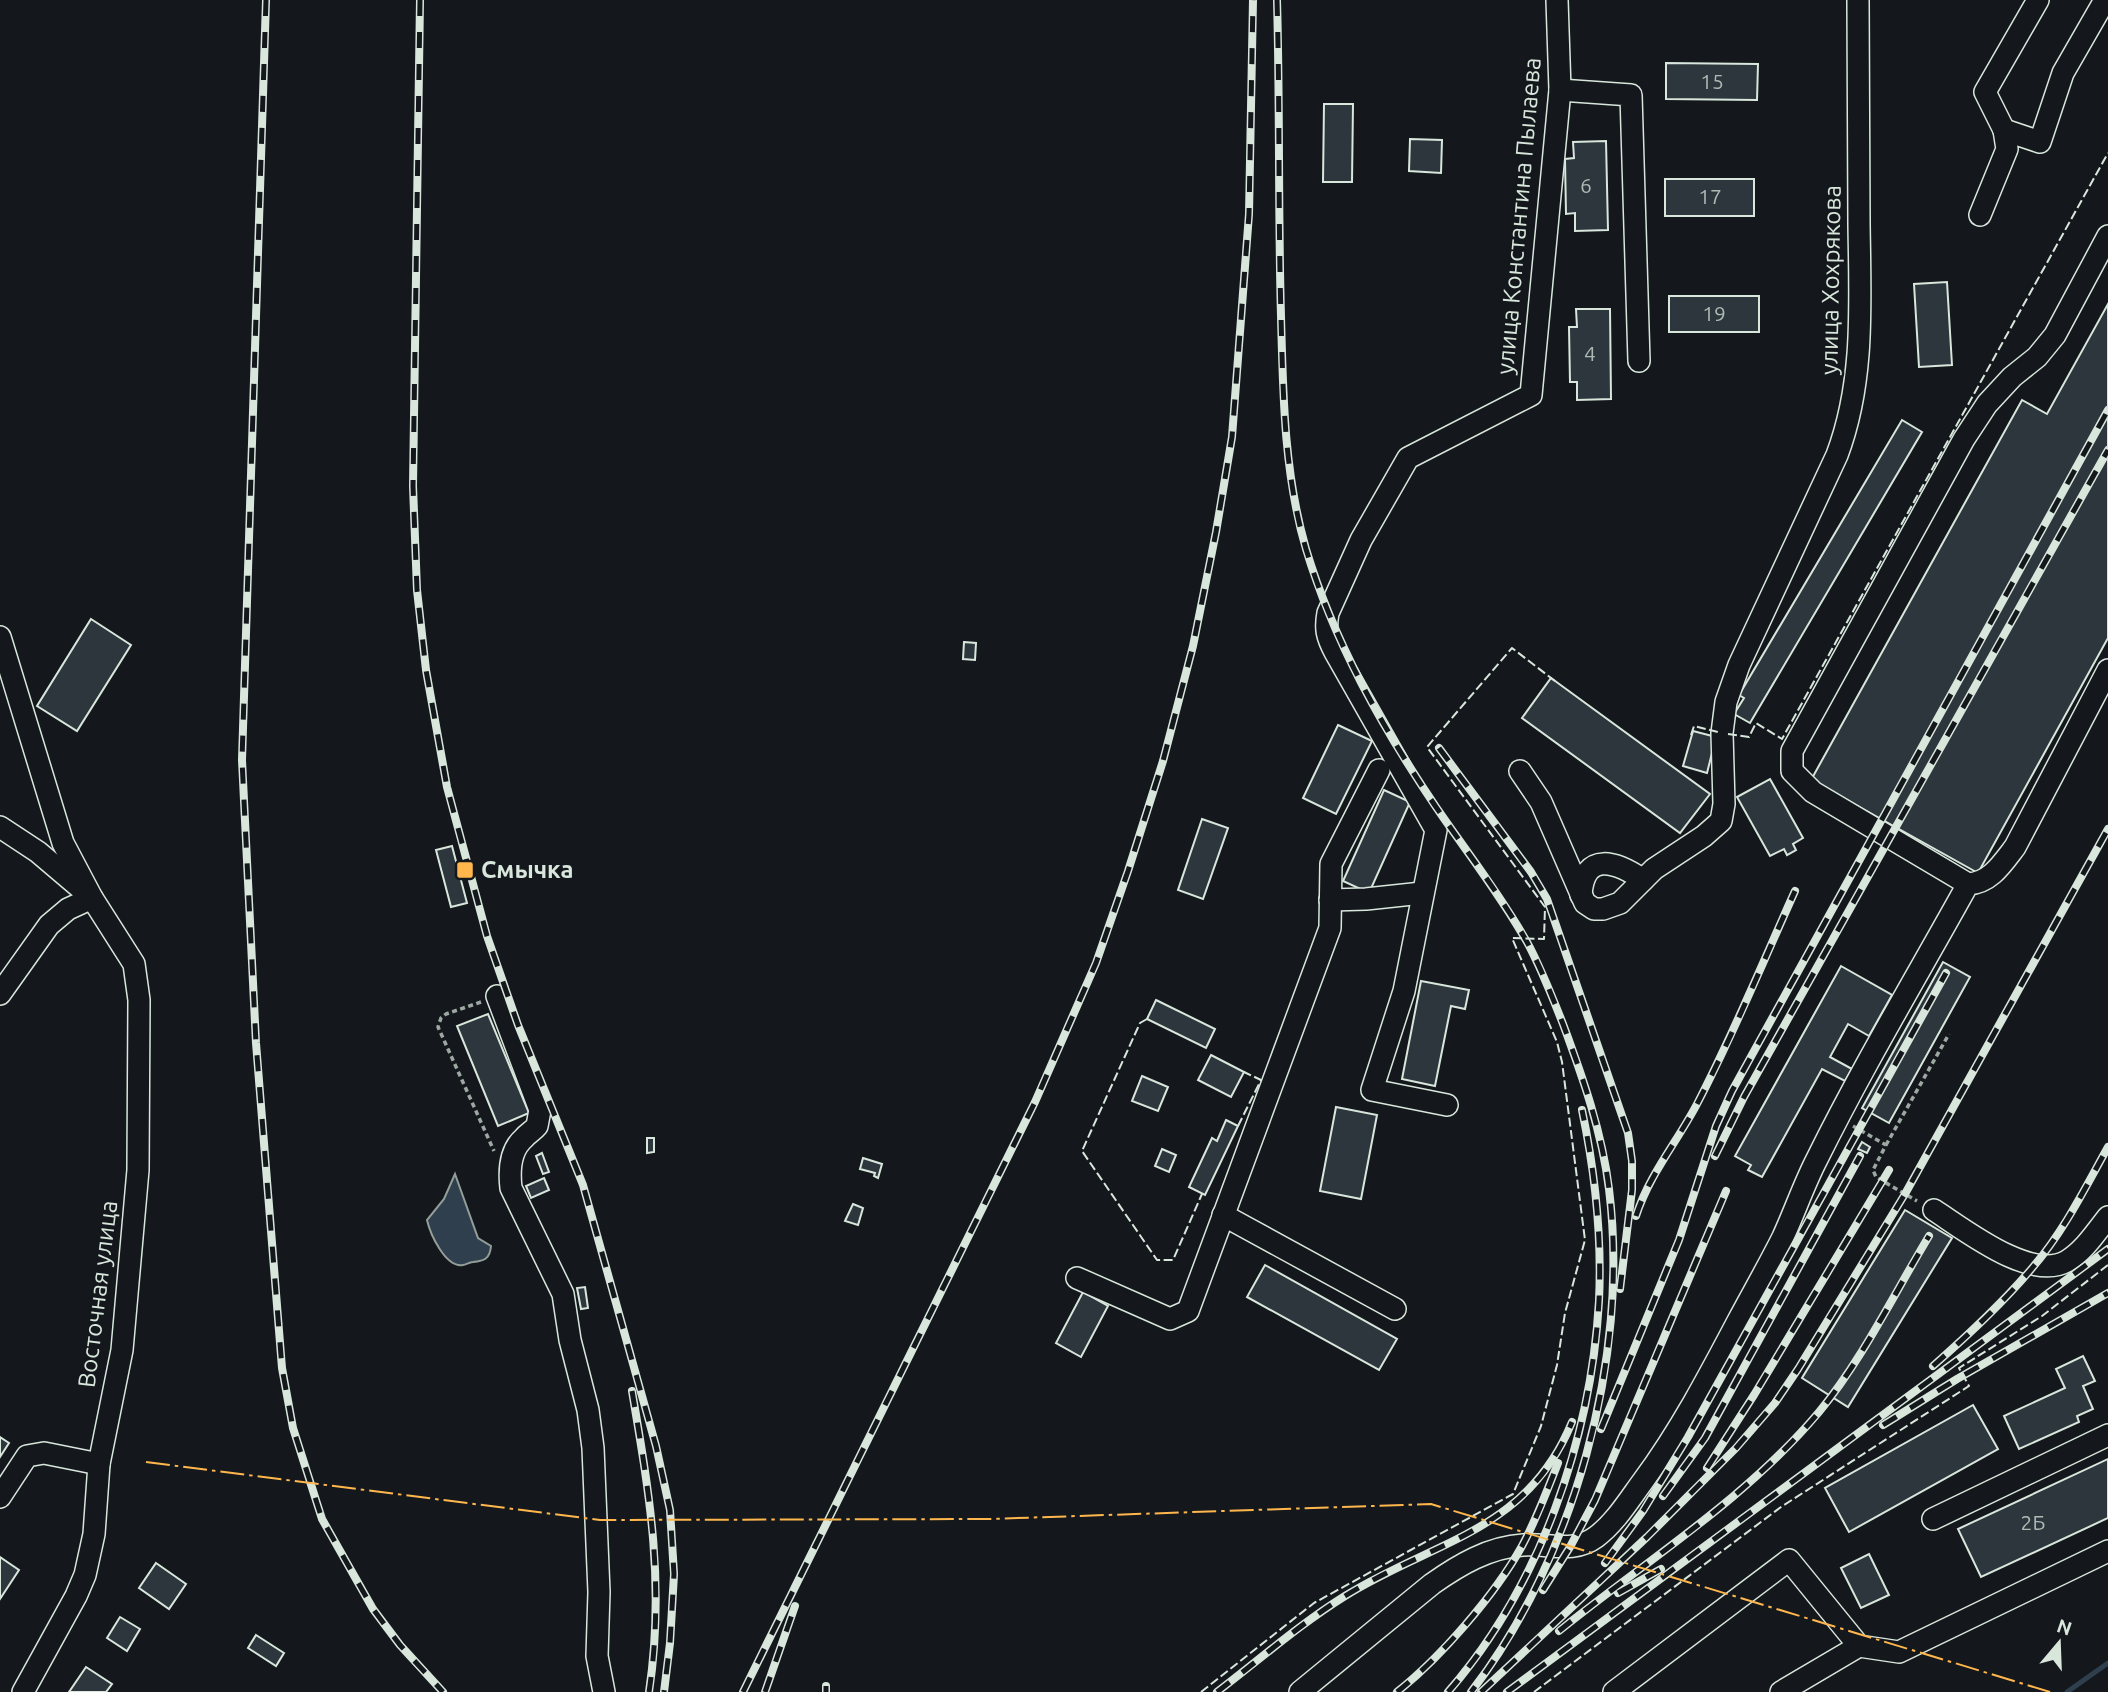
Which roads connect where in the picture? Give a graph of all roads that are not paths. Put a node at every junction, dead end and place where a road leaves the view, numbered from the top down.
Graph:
1 (1557, 0) edge
2 (1858, 0) edge
3 (2038, 0) edge
4 (2105, 0) edge
5 (1560, 90) junction
6 (2004, 130) junction
7 (1980, 215) dead end
8 (2108, 236) edge
9 (1639, 361) dead end
10 (0, 637) edge
11 (2108, 670) edge
12 (1379, 770) dead end
13 (1520, 771) dead end
14 (0, 827) edge
15 (1643, 880) junction
16 (1968, 884) junction
17 (1581, 895) junction
18 (92, 898) junction
19 (1330, 900) junction
20 (1420, 900) junction
21 (0, 994) edge
22 (497, 996) road end
23 (1447, 1105) dead end
24 (1934, 1210) road end
25 (1223, 1214) junction
26 (2108, 1217) edge
27 (1077, 1278) dead end
28 (1395, 1309) dead end
29 (2108, 1435) edge
30 (99, 1464) junction
31 (0, 1497) edge
32 (1933, 1519) dead end
33 (2108, 1550) edge
34 (1859, 1646) junction
35 (23, 1692) edge
36 (604, 1692) edge
37 (1300, 1692) edge
38 (1614, 1692) edge
39 (1781, 1692) edge

1 - 5 street, улица Константина Пылаева
2 - 15 street, улица Хохрякова
3 - 6 street
4 - 6 street
5 - 9 street
5 - 20 street, улица Константина Пылаева
6 - 7 street
8 - 16 street
10 - 18 street
11 - 16 street
12 - 19 street
13 - 17 street
14 - 18 street
15 - 17 street
15 - 17 street
16 - 37 street
18 - 21 street
18 - 30 street, Восточная улица
19 - 20 street
19 - 25 street
20 - 23 street
22 - 36 street
24 - 26 street
25 - 27 street
25 - 28 street
29 - 32 street
30 - 31 street
30 - 35 street, Восточная улица
33 - 34 street
34 - 38 street
34 - 39 street

